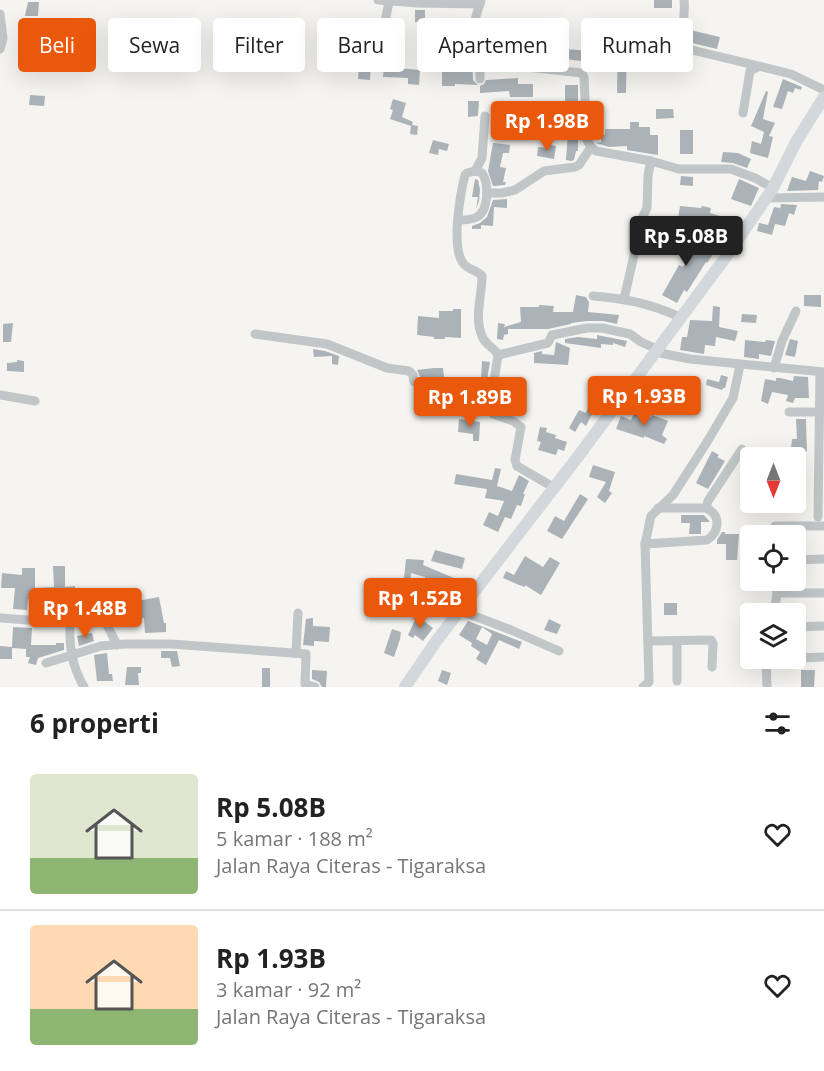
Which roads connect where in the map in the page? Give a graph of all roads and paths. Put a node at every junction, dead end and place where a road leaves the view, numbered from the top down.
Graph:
1 (378, 0) edge
2 (684, 0) edge
3 (389, 2) junction
4 (480, 2) edge
5 (0, 14) edge
6 (386, 18) edge
7 (475, 18) edge
8 (684, 18) edge
9 (0, 50) edge
10 (693, 50) edge
11 (758, 67) junction
12 (569, 71) edge
13 (480, 72) edge
14 (480, 79) dead end
15 (824, 90) edge
16 (824, 97) edge
17 (743, 113) dead end
18 (485, 116) dead end
19 (591, 147) junction
20 (651, 161) junction
21 (476, 171) junction
22 (487, 193) junction
23 (770, 193) junction
24 (824, 197) edge
25 (458, 220) junction
26 (690, 232) dead end
27 (731, 250) junction
28 (593, 296) dead end
29 (624, 299) junction
30 (796, 311) dead end
31 (680, 317) junction
32 (255, 334) dead end
33 (656, 351) junction
34 (498, 355) junction
35 (740, 365) junction
36 (774, 368) junction
37 (822, 372) edge
38 (492, 394) junction
39 (0, 395) edge
40 (35, 401) dead end
41 (789, 412) dead end
42 (820, 412) junction
43 (740, 452) edge
44 (553, 487) junction
45 (658, 508) junction
46 (706, 508) junction
47 (818, 517) dead end
48 (806, 526) edge
49 (824, 526) edge
50 (645, 544) junction
51 (824, 559) edge
52 (806, 560) edge
53 (777, 593) joint
54 (824, 593) edge
55 (776, 603) edge
56 (461, 610) junction
57 (298, 613) dead end
58 (0, 618) edge
59 (70, 623) junction
60 (806, 627) edge
61 (824, 627) edge
62 (648, 640) junction
63 (677, 641) junction
64 (117, 645) junction
65 (559, 651) dead end
66 (296, 654) junction
67 (71, 657) junction
68 (824, 657) edge
69 (806, 658) edge
70 (46, 663) dead end
71 (711, 668) dead end
72 (766, 669) edge
73 (677, 681) dead end
74 (84, 687) edge
75 (315, 687) edge
76 (405, 687) edge
77 (643, 687) edge
78 (767, 687) edge

1 - 3 street
2 - 8 street
3 - 4 street
3 - 6 street
4 - 7 street
5 - 9 street
10 - 11 street
11 - 15 street
11 - 17 street
12 - 19 street
13 - 14 street
16 - 23 main road
18 - 21 street
19 - 20 street
19 - 22 street
20 - 23 street
20 - 29 street
21 - 22 street
21 - 25 street
22 - 25 street
23 - 24 street
23 - 27 main road
25 - 34 street
26 - 27 street
27 - 31 main road
28 - 29 street
29 - 31 street
30 - 36 street
31 - 33 main road
32 - 38 street
33 - 34 street
33 - 35 street
33 - 44 main road
34 - 38 street
35 - 36 street
35 - 45 street
36 - 37 street
37 - 42 street
38 - 44 street
39 - 40 street
41 - 42 street
42 - 47 street
43 - 46 street
44 - 56 main road
45 - 46 street
45 - 50 street
46 - 50 street
48 - 49 street
50 - 62 street
51 - 52 street
53 - 54 street
53 - 55 street
56 - 65 street
56 - 76 main road
57 - 66 street
58 - 59 street
59 - 64 street
59 - 67 street
60 - 61 street
62 - 63 street
62 - 77 street
63 - 71 street
63 - 73 street
64 - 66 street
64 - 67 street
66 - 75 street
67 - 70 street
67 - 74 street
68 - 69 street
72 - 78 street

